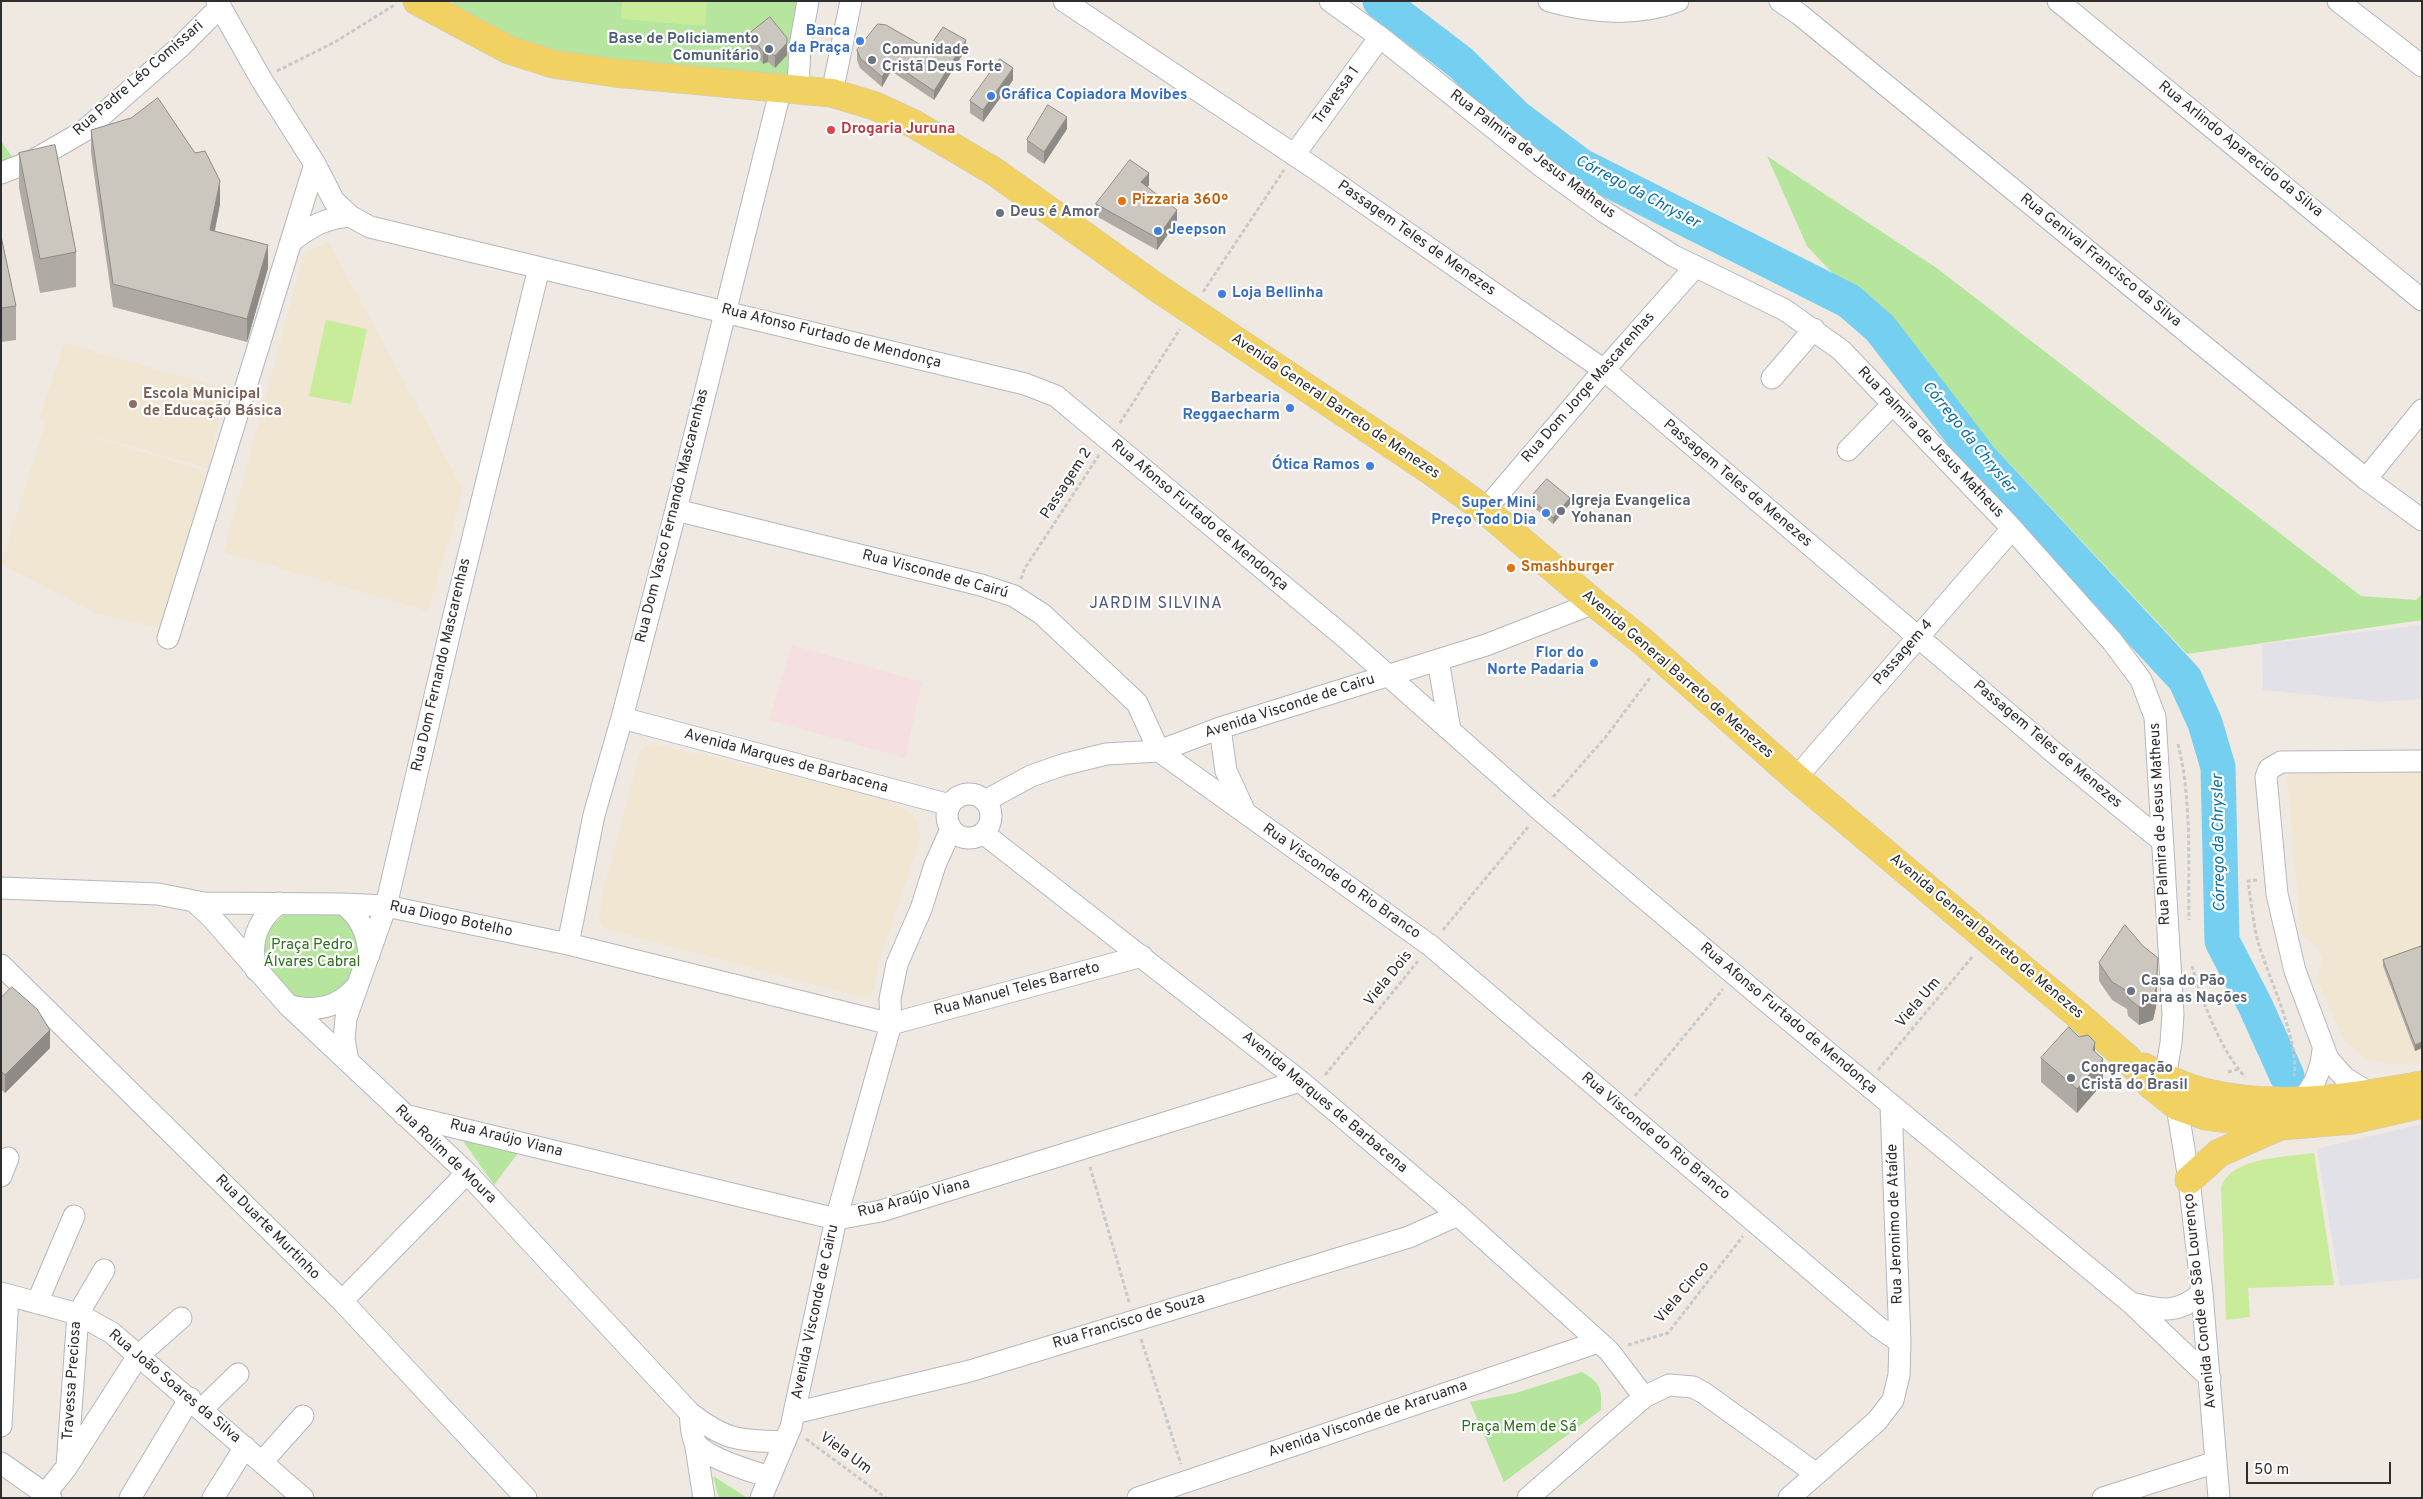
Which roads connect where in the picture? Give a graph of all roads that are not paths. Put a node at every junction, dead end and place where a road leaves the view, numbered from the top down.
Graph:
1 (417, 1) edge
2 (808, 1) edge
3 (851, 1) edge
4 (1064, 1) edge
5 (1330, 1) edge
6 (1549, 1) edge
7 (1678, 1) edge
8 (1780, 1) edge
9 (2058, 1) edge
10 (2338, 1) edge
11 (219, 4) edge
12 (1380, 37) junction
13 (2422, 66) edge
14 (789, 88) junction
15 (832, 93) junction
16 (1294, 155) junction
17 (316, 164) junction
18 (1, 173) edge
19 (350, 216) junction
20 (292, 241) junction
21 (1695, 267) junction
22 (539, 268) junction
23 (2422, 300) edge
24 (726, 312) junction
25 (1814, 329) junction
26 (1604, 370) junction
27 (1772, 378) dead end
28 (1893, 404) junction
29 (2422, 410) edge
30 (1848, 450) dead end
31 (2366, 479) junction
32 (676, 510) junction
33 (1485, 510) junction
34 (2422, 520) edge
35 (2012, 529) junction
36 (1594, 603) junction
37 (1918, 637) junction
38 (168, 638) dead end
39 (1438, 660) junction
40 (1387, 675) junction
41 (622, 718) junction
42 (1220, 728) junction
43 (1450, 730) junction
44 (1159, 752) junction
45 (2422, 761) edge
46 (1796, 778) junction
47 (985, 801) junction
48 (950, 805) junction
49 (1246, 815) junction
50 (951, 829) junction
51 (983, 833) junction
52 (2161, 840) junction
53 (1, 888) edge
54 (194, 902) junction
55 (279, 904) junction
56 (343, 904) junction
57 (386, 906) junction
58 (568, 944) junction
59 (369, 955) junction
60 (1142, 956) junction
61 (1, 965) edge
62 (256, 970) junction
63 (358, 986) junction
64 (288, 1005) junction
65 (891, 1016) junction
66 (2323, 1050) junction
67 (2127, 1058) junction
68 (348, 1061) junction
69 (2165, 1077) junction
70 (2422, 1085) edge
71 (1306, 1086) junction
72 (2296, 1090) junction
73 (2372, 1094) junction
74 (2422, 1104) edge
75 (1891, 1105) junction
76 (2177, 1106) junction
77 (404, 1115) junction
78 (2281, 1126) junction
79 (467, 1173) junction
80 (2188, 1180) junction
81 (1458, 1215) junction
82 (74, 1216) dead end
83 (836, 1219) junction
84 (104, 1270) dead end
85 (2202, 1293) junction
86 (4, 1294) edge
87 (342, 1301) junction
88 (37, 1303) junction
89 (2131, 1303) junction
90 (78, 1314) junction
91 (181, 1318) dead end
92 (1900, 1342) junction
93 (1603, 1347) junction
94 (138, 1356) junction
95 (238, 1374) dead end
96 (2210, 1378) junction
97 (1644, 1397) junction
98 (196, 1403) junction
99 (690, 1413) junction
100 (303, 1416) dead end
101 (1, 1426) edge
102 (790, 1427) junction
103 (695, 1441) junction
104 (245, 1447) junction
105 (262, 1462) junction
106 (2216, 1462) junction
107 (1, 1463) edge
108 (66, 1468) junction
109 (1815, 1473) junction
110 (770, 1477) junction
111 (46, 1496) edge
112 (298, 1496) edge
113 (130, 1498) edge
114 (213, 1498) edge
115 (526, 1498) edge
116 (704, 1498) edge
117 (761, 1498) edge
118 (1138, 1498) edge
119 (1528, 1498) edge
120 (1790, 1498) edge
121 (2102, 1498) edge
122 (2220, 1498) edge

1 - 14 main road, Avenida General Barreto de Menezes
2 - 14 street, Rua Dom Vasco Fernando Mascarenhas
3 - 15 street
4 - 16 street, Passagem Teles de Menezes
5 - 12 street, Rua Palmira de Jesus Matheus
6 - 7 street
8 - 31 street, Rua Genival Francisco da Silva
9 - 23 street, Rua Arlindo Aparecido da Silva
10 - 13 street
11 - 17 street, Rua Afonso Furtado de Mendonça
11 - 18 street, Rua Padre Léo Comissari
12 - 16 street, Travessa 1
12 - 21 street, Rua Palmira de Jesus Matheus
14 - 15 main road, Avenida General Barreto de Menezes
14 - 24 street, Rua Dom Vasco Fernando Mascarenhas
15 - 33 main road, Avenida General Barreto de Menezes
16 - 26 street, Passagem Teles de Menezes
17 - 19 street, Rua Afonso Furtado de Mendonça
17 - 20 street
19 - 20 street
19 - 22 street, Rua Afonso Furtado de Mendonça
20 - 38 street
21 - 25 street, Rua Palmira de Jesus Matheus
21 - 26 street, Rua Dom Jorge Mascarenhas
22 - 24 street, Rua Afonso Furtado de Mendonça
22 - 57 street, Rua Dom Fernando Mascarenhas
24 - 32 street, Rua Dom Vasco Fernando Mascarenhas
24 - 40 street, Rua Afonso Furtado de Mendonça
25 - 27 street
25 - 28 street, Rua Palmira de Jesus Matheus
26 - 33 street, Rua Dom Jorge Mascarenhas
26 - 37 street, Passagem Teles de Menezes
28 - 30 street
28 - 35 street, Rua Palmira de Jesus Matheus
29 - 31 street
31 - 34 street, Rua Genival Francisco da Silva
32 - 41 street, Rua Dom Vasco Fernando Mascarenhas
32 - 44 street, Rua Visconde de Cairú
33 - 36 main road, Avenida General Barreto de Menezes
35 - 37 street, Passagem 4
35 - 52 street, Rua Palmira de Jesus Matheus
36 - 39 street, Avenida Visconde de Cairu
36 - 46 main road, Avenida General Barreto de Menezes
37 - 46 street, Passagem 4
37 - 52 street, Passagem Teles de Menezes
39 - 40 street, Avenida Visconde de Cairu
39 - 43 street
40 - 42 street, Avenida Visconde de Cairu
40 - 43 street, Rua Afonso Furtado de Mendonça
41 - 48 street, Avenida Marques de Barbacena
41 - 58 street, Rua Dom Vasco Fernando Mascarenhas
42 - 44 street, Avenida Visconde de Cairu
42 - 49 street, Rua Visconde do Rio Branco
43 - 75 street, Rua Afonso Furtado de Mendonça
44 - 47 street, Avenida Visconde de Cairu
44 - 49 street, Rua Visconde do Rio Branco
45 - 66 street
46 - 67 main road, Avenida General Barreto de Menezes
47 - 48 street
47 - 51 street
48 - 50 street
49 - 92 street, Rua Visconde do Rio Branco
50 - 51 street
50 - 65 street, Avenida Visconde de Cairu
51 - 60 street, Avenida Marques de Barbacena
52 - 69 street, Rua Palmira de Jesus Matheus
53 - 54 street, Rua Diogo Botelho
54 - 55 street, Rua Diogo Botelho
54 - 62 street, Rua Rolim de Moura
55 - 56 street, Rua Diogo Botelho
55 - 62 street
56 - 57 street, Rua Diogo Botelho
56 - 59 street
57 - 58 street, Rua Diogo Botelho
57 - 59 street, Rua Dom Fernando Mascarenhas
58 - 65 street, Rua Diogo Botelho
59 - 63 street, Rua Dom Fernando Mascarenhas
60 - 65 street, Rua Manuel Teles Barreto
60 - 71 street, Avenida Marques de Barbacena
61 - 87 street, Rua Duarte Murtinho
62 - 64 street, Rua Rolim de Moura
63 - 64 street
63 - 68 street, Rua Dom Fernando Mascarenhas
64 - 68 street, Rua Rolim de Moura
65 - 83 street, Avenida Visconde de Cairu
66 - 72 street
66 - 73 street
67 - 69 main road
67 - 76 main road
68 - 77 street, Rua Rolim de Moura
69 - 72 main road
69 - 76 street
70 - 73 main road
71 - 81 street, Avenida Marques de Barbacena
71 - 83 street, Rua Araújo Viana
72 - 73 main road
74 - 78 main road
75 - 89 street, Rua Afonso Furtado de Mendonça
75 - 92 street, Rua Jeronimo de Ataíde
76 - 78 main road
76 - 80 street, Avenida Conde de São Lourenço
77 - 79 street, Rua Rolim de Moura
77 - 83 street, Rua Araújo Viana
78 - 80 main road
79 - 87 street
79 - 99 street, Rua Rolim de Moura
80 - 85 street, Avenida Conde de São Lourenço
81 - 93 street, Avenida Marques de Barbacena
81 - 102 street, Rua Francisco de Souza
82 - 88 street
83 - 102 street, Avenida Visconde de Cairu
84 - 90 street, Travessa Preciosa
85 - 89 street, Rua Afonso Furtado de Mendonça
85 - 96 street, Avenida Conde de São Lourenço
86 - 88 street, Rua João Soares da Silva
86 - 101 street
87 - 115 street, Rua Duarte Murtinho
88 - 90 street, Rua João Soares da Silva
89 - 96 street, Rua Afonso Furtado de Mendonça
90 - 94 street, Rua João Soares da Silva
90 - 108 street, Travessa Preciosa
91 - 94 street
92 - 109 street
93 - 97 street, Avenida Marques de Barbacena
93 - 118 street, Avenida Visconde de Araruama
94 - 98 street, Rua João Soares da Silva
94 - 108 street
95 - 98 street
96 - 106 street, Avenida Conde de São Lourenço
97 - 109 street
97 - 119 street
98 - 104 street, Rua João Soares da Silva
98 - 113 street
99 - 102 street, Rua Rolim de Moura
99 - 103 street
100 - 105 street
102 - 110 street, Avenida Visconde de Cairu
103 - 110 street
103 - 116 street
104 - 105 street, Rua João Soares da Silva
104 - 114 street
105 - 112 street, Rua João Soares da Silva
106 - 121 street
106 - 122 street, Avenida Conde de São Lourenço
107 - 111 street
108 - 111 street
109 - 120 street
110 - 117 street, Avenida Visconde de Cairu

